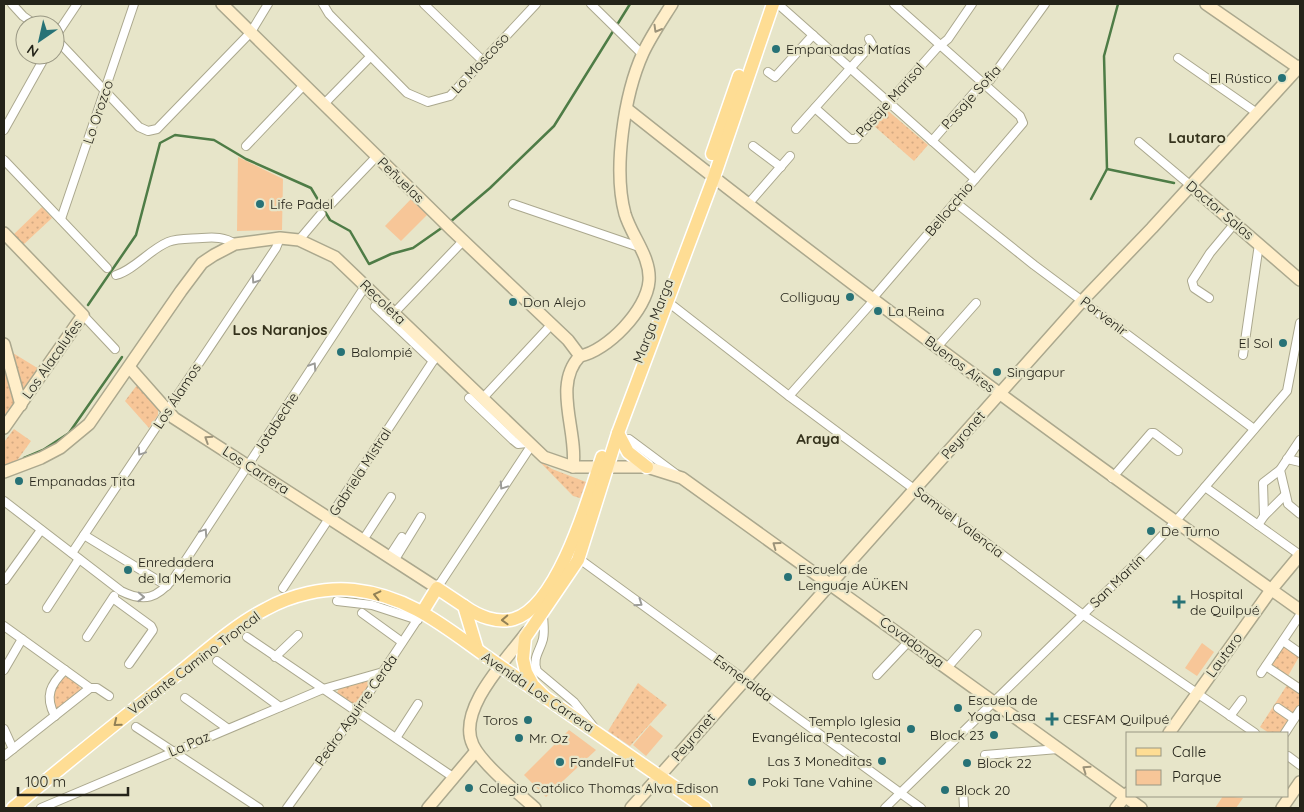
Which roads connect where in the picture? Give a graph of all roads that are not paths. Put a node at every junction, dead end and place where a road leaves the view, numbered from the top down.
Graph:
1 (12, 4) edge
2 (77, 4) edge
3 (134, 4) edge
4 (222, 4) edge
5 (268, 4) edge
6 (323, 4) edge
7 (424, 4) edge
8 (536, 4) edge
9 (591, 4) edge
10 (672, 4) edge
11 (766, 4) edge
12 (772, 4) edge
13 (778, 4) edge
14 (894, 4) edge
15 (972, 4) edge
16 (1045, 4) edge
17 (1206, 4) edge
18 (23, 15) edge
19 (65, 23) edge
20 (251, 32) junction
21 (813, 35) junction
22 (869, 39) dead end
23 (941, 46) junction
24 (65, 48) edge
25 (643, 55) junction
26 (370, 57) junction
27 (1178, 58) dead end
28 (482, 60) junction
29 (40, 65) edge
30 (850, 68) junction
31 (1300, 68) edge
32 (768, 72) dead end
33 (984, 84) junction
34 (304, 85) junction
35 (106, 90) junction
36 (888, 102) junction
37 (324, 104) junction
38 (815, 108) junction
39 (627, 109) junction
40 (1257, 114) junction
41 (4, 128) edge
42 (796, 129) dead end
43 (932, 141) junction
44 (1139, 142) dead end
45 (246, 146) dead end
46 (752, 146) dead end
47 (377, 156) junction
48 (790, 156) dead end
49 (4, 160) edge
50 (781, 167) junction
51 (710, 175) junction
52 (974, 179) junction
53 (1190, 185) junction
54 (955, 202) junction
55 (749, 203) junction
56 (331, 204) dead end
57 (513, 204) dead end
58 (321, 214) dead end
59 (61, 219) junction
60 (1235, 223) junction
61 (4, 233) edge
62 (280, 238) junction
63 (299, 240) junction
64 (464, 240) junction
65 (235, 244) junction
66 (1259, 244) junction
67 (639, 247) junction
68 (107, 268) dead end
69 (116, 275) dead end
70 (1299, 276) edge
71 (366, 285) junction
72 (1209, 298) dead end
73 (874, 299) junction
74 (1083, 300) junction
75 (668, 302) junction
76 (976, 302) dead end
77 (375, 306) dead end
78 (394, 313) junction
79 (83, 315) junction
80 (1300, 323) edge
81 (551, 325) junction
82 (4, 344) edge
83 (937, 347) junction
84 (114, 349) dead end
85 (1243, 355) dead end
86 (580, 356) junction
87 (435, 358) junction
88 (129, 367) junction
89 (1000, 394) junction
90 (790, 396) junction
91 (469, 398) dead end
92 (482, 399) junction
93 (21, 404) junction
94 (168, 411) junction
95 (5, 423) edge
96 (1254, 429) junction
97 (624, 436) junction
98 (1300, 440) edge
99 (529, 444) junction
100 (1178, 451) dead end
101 (1287, 459) junction
102 (1300, 462) edge
103 (248, 466) junction
104 (573, 467) junction
105 (647, 467) junction
106 (603, 468) junction
107 (1280, 470) junction
108 (4, 472) edge
109 (682, 478) junction
110 (1112, 478) junction
111 (1204, 487) junction
112 (915, 489) junction
113 (1285, 495) junction
114 (391, 497) dead end
115 (4, 501) edge
116 (1300, 514) edge
117 (1264, 516) junction
118 (421, 517) dead end
119 (330, 518) junction
120 (1175, 522) junction
121 (1258, 526) junction
122 (41, 530) junction
123 (84, 535) junction
124 (402, 537) dead end
125 (577, 537) junction
126 (363, 540) junction
127 (72, 554) junction
128 (1300, 555) edge
129 (79, 559) junction
130 (391, 559) junction
131 (578, 560) junction
132 (5, 580) dead end
133 (830, 584) junction
134 (167, 586) junction
135 (116, 587) junction
136 (284, 588) dead end
137 (437, 588) junction
138 (1271, 590) junction
139 (114, 599) junction
140 (337, 601) dead end
141 (464, 606) junction
142 (47, 608) dead end
143 (1300, 610) edge
144 (362, 613) dead end
145 (543, 613) junction
146 (1082, 614) junction
147 (1300, 615) edge
148 (420, 616) junction
149 (4, 626) edge
150 (527, 632) junction
151 (976, 634) dead end
152 (298, 635) dead end
153 (87, 636) dead end
154 (247, 638) dead end
155 (22, 639) junction
156 (910, 640) junction
157 (1283, 641) junction
158 (402, 642) junction
159 (478, 651) junction
160 (1300, 653) edge
161 (275, 656) junction
162 (217, 661) dead end
163 (129, 664) dead end
164 (1266, 666) junction
165 (947, 668) junction
166 (4, 670) edge
167 (65, 670) junction
168 (383, 672) junction
169 (1261, 673) dead end
170 (878, 675) dead end
171 (745, 679) junction
172 (90, 688) junction
173 (323, 689) junction
174 (1300, 689) edge
175 (1197, 694) junction
176 (109, 696) dead end
177 (545, 697) junction
178 (185, 698) dead end
179 (1242, 700) dead end
180 (993, 702) junction
181 (418, 704) dead end
182 (280, 707) junction
183 (1278, 708) dead end
184 (1300, 710) edge
185 (357, 711) junction
186 (54, 716) junction
187 (1230, 716) junction
188 (1294, 719) junction
189 (136, 727) dead end
190 (227, 728) junction
191 (4, 729) edge
192 (1170, 732) edge
193 (1254, 732) edge
194 (1286, 732) edge
195 (599, 733) junction
196 (396, 738) junction
197 (12, 749) junction
198 (1058, 749) junction
199 (476, 751) junction
200 (172, 752) junction
201 (985, 755) dead end
202 (4, 756) edge
203 (1289, 757) edge
204 (1300, 765) edge
205 (659, 776) junction
206 (453, 777) junction
207 (1300, 782) edge
208 (963, 790) dead end
209 (900, 794) junction
210 (1126, 794) edge
211 (1126, 796) edge
212 (1129, 797) edge
213 (13, 808) edge
214 (41, 808) edge
215 (259, 808) edge
216 (287, 808) edge
217 (428, 808) edge
218 (535, 808) edge
219 (631, 808) edge
220 (705, 808) edge
221 (885, 808) edge
222 (921, 808) edge
223 (964, 808) edge
224 (1116, 808) edge
225 (1141, 808) edge
226 (1282, 808) edge

1 - 18 street
2 - 19 street
3 - 35 street, Lo Orozco
4 - 20 street, Peñuelas
5 - 20 street
6 - 26 street, Lo Moscoso
7 - 28 street
8 - 28 street, Lo Moscoso
9 - 25 street
10 -> 25 street
11 - 51 main road, Marga Marga
12 - 51 main road, Marga Marga
13 - 21 street
14 - 23 street
15 - 23 street, Pasaje Marisol
16 - 33 street, Pasaje Sofia
17 - 31 street
20 - 34 street, Peñuelas
20 - 35 street
21 - 30 street
21 - 32 street
22 - 30 street
23 - 33 street
23 - 36 street, Pasaje Marisol
24 - 35 street
25 - 39 street
26 - 28 street, Lo Moscoso
26 - 37 street
27 - 40 street
29 - 41 street
30 - 36 street
30 - 38 street
31 - 40 street, Peyronet
33 - 43 street, Pasaje Sofia
33 - 52 street, Bellocchio
34 - 37 street, Peñuelas
34 - 45 street
35 - 59 street, Lo Orozco
36 - 38 street, Pasaje Marisol
36 - 43 street
37 - 47 street, Peñuelas
38 - 42 street
39 - 51 street, Buenos Aires
39 - 67 street
40 - 53 street, Peyronet
43 - 52 street
44 - 53 street, Doctor Salas
46 - 50 street
47 - 56 street
47 - 64 street, Peñuelas
48 - 50 street
49 - 59 street
50 - 55 street
51 - 55 street, Buenos Aires
51 - 75 main road, Marga Marga
51 - 106 main road, Marga Marga
52 - 54 street, Bellocchio
53 - 60 street, Doctor Salas
53 - 74 street, Peyronet
54 - 73 street, Bellocchio
54 - 74 street, Porvenir
55 - 73 street, Buenos Aires
57 - 67 street
58 - 63 street
59 - 68 street
60 - 66 street, Doctor Salas
60 - 72 street
61 - 79 street
62 - 63 street, Recoleta
62 - 65 street, Recoleta
62 -> 94 street, Los Álamos
63 - 71 street, Recoleta
64 - 78 street
64 - 81 street, Peñuelas
65 - 69 street, Recoleta
65 - 88 street, Recoleta
66 - 70 street, Doctor Salas
66 - 85 street
67 - 86 street
71 - 78 street, Recoleta
103 -> 71 street, Jotabeche
73 - 83 street, Buenos Aires
73 - 90 street, Bellocchio
74 - 89 street, Peyronet
74 - 96 street, Porvenir
75 - 90 street, Samuel Valencia
75 - 97 main road, Marga Marga
76 - 83 street
77 - 87 street, Recoleta
78 - 87 street, Recoleta
79 - 84 street
79 - 93 street, Los Alacalufes
80 - 96 street, San Martín
81 - 86 street, Peñuelas
81 - 92 street
82 - 93 street
83 - 89 street, Buenos Aires
86 - 104 street
87 - 92 street, Recoleta
87 - 119 street, Gabriela Mistral
88 - 94 street, Los Carrera
88 - 108 street, Recoleta
89 - 110 street, Buenos Aires
89 - 112 street, Peyronet
90 - 112 street, Samuel Valencia
91 - 99 street, Recoleta
92 - 99 street, Recoleta
93 - 95 street, Los Alacalufes
103 -> 94 street, Los Carrera
94 -> 123 street, Los Álamos
96 - 111 street, San Martín
97 - 105 main road
97 - 106 main road, Marga Marga
97 - 109 street, Covadonga
98 - 101 street
99 - 104 street, Recoleta
99 -> 137 street
100 - 110 street
101 - 102 street
101 - 107 street
103 - 119 street, Los Carrera
134 -> 103 street, Jotabeche
104 - 106 street, Recoleta
105 - 106 street, Covadonga
105 - 109 street, Covadonga
106 - 125 main road, Marga Marga
106 - 131 main road, Marga Marga
107 - 113 street
107 - 117 street
133 -> 109 street, Covadonga
110 - 120 street, Buenos Aires
111 - 120 street, San Martín
111 - 121 street
112 - 133 street, Peyronet
112 - 146 street, Samuel Valencia
113 - 116 street
113 - 117 street
114 - 126 street
115 - 122 street, Jotabeche
117 - 121 street
118 - 130 street
119 - 126 street, Los Carrera
119 - 136 street, Gabriela Mistral
120 - 138 street, Buenos Aires
120 - 146 street, San Martín
121 - 128 street
122 - 127 street, Jotabeche
122 - 132 street
123 - 127 street, Los Álamos
123 - 134 street
124 - 130 street
125 - 131 street
125 -> 141 main road
125 - 150 street, Marga Marga
126 - 130 street, Los Carrera
127 - 129 street, Jotabeche
128 - 138 street, Lautaro
129 - 135 street, Jotabeche
129 - 142 street
130 - 137 street, Los Carrera
131 - 145 main road, Marga Marga
131 -> 171 street, Esmeralda
133 - 156 street, Covadonga
133 - 171 street, Peyronet
135 -> 134 street, Jotabeche
135 - 139 street
137 - 141 main road
137 - 148 main road
138 - 143 street, Buenos Aires
138 - 175 street, Lautaro
139 - 153 street
139 - 163 street
140 - 148 street, Variante Camino Troncal
141 - 159 main road
144 - 158 street
145 - 150 main road, Marga Marga
145 - 195 street, Avenida Los Carrera
146 - 175 street, Samuel Valencia
146 - 180 street, San Martín
147 - 157 street
148 - 158 street, Pedro Aguirre Cerda
148 - 159 main road, Variante Camino Troncal
148 -> 213 main road, Variante Camino Troncal
149 - 155 street
150 - 177 main road
150 - 199 street, Marga Marga
151 - 165 street
152 - 161 street
154 - 161 street
155 - 166 street
155 - 167 street
156 - 165 street, Covadonga
156 - 170 street
157 - 160 street
157 - 164 street
158 - 168 street, Pedro Aguirre Cerda
159 - 177 main road, Avenida Los Carrera, bridge
161 - 173 street
162 - 182 street
164 - 169 street
164 - 174 street
165 - 180 street, Covadonga
167 - 172 street
167 - 186 street
168 - 173 street, La Paz
168 - 185 street, Pedro Aguirre Cerda
171 - 205 street, Peyronet
171 - 209 street, Esmeralda
172 - 176 street
172 - 186 street
173 - 182 street, La Paz
173 - 185 street
175 - 187 street, Samuel Valencia
175 - 192 street, Lautaro
177 - 195 main road, Avenida Los Carrera
178 - 190 street, La Paz
179 - 187 street
180 - 198 street, Covadonga
180 - 209 street, San Martín
181 - 196 street
182 - 190 street, La Paz
183 - 188 street
184 - 188 street
185 - 196 street
185 - 216 street, Pedro Aguirre Cerda
186 - 197 street
187 - 193 street, Samuel Valencia
188 - 194 street
189 - 200 street
190 - 200 street, La Paz
191 - 197 street
195 - 205 main road, Avenida Los Carrera
196 - 206 street
197 - 202 street
198 - 201 street
210 -> 198 street, Covadonga
199 - 206 street
199 - 218 street
200 - 214 street, La Paz
200 - 215 street
203 - 204 street
205 - 219 street, Peyronet
205 - 220 main road, Avenida Los Carrera
206 - 217 street
207 - 226 street
208 - 223 street
209 - 221 street, San Martín
209 - 222 street, Esmeralda
211 - 224 street
212 - 225 street, Covadonga

